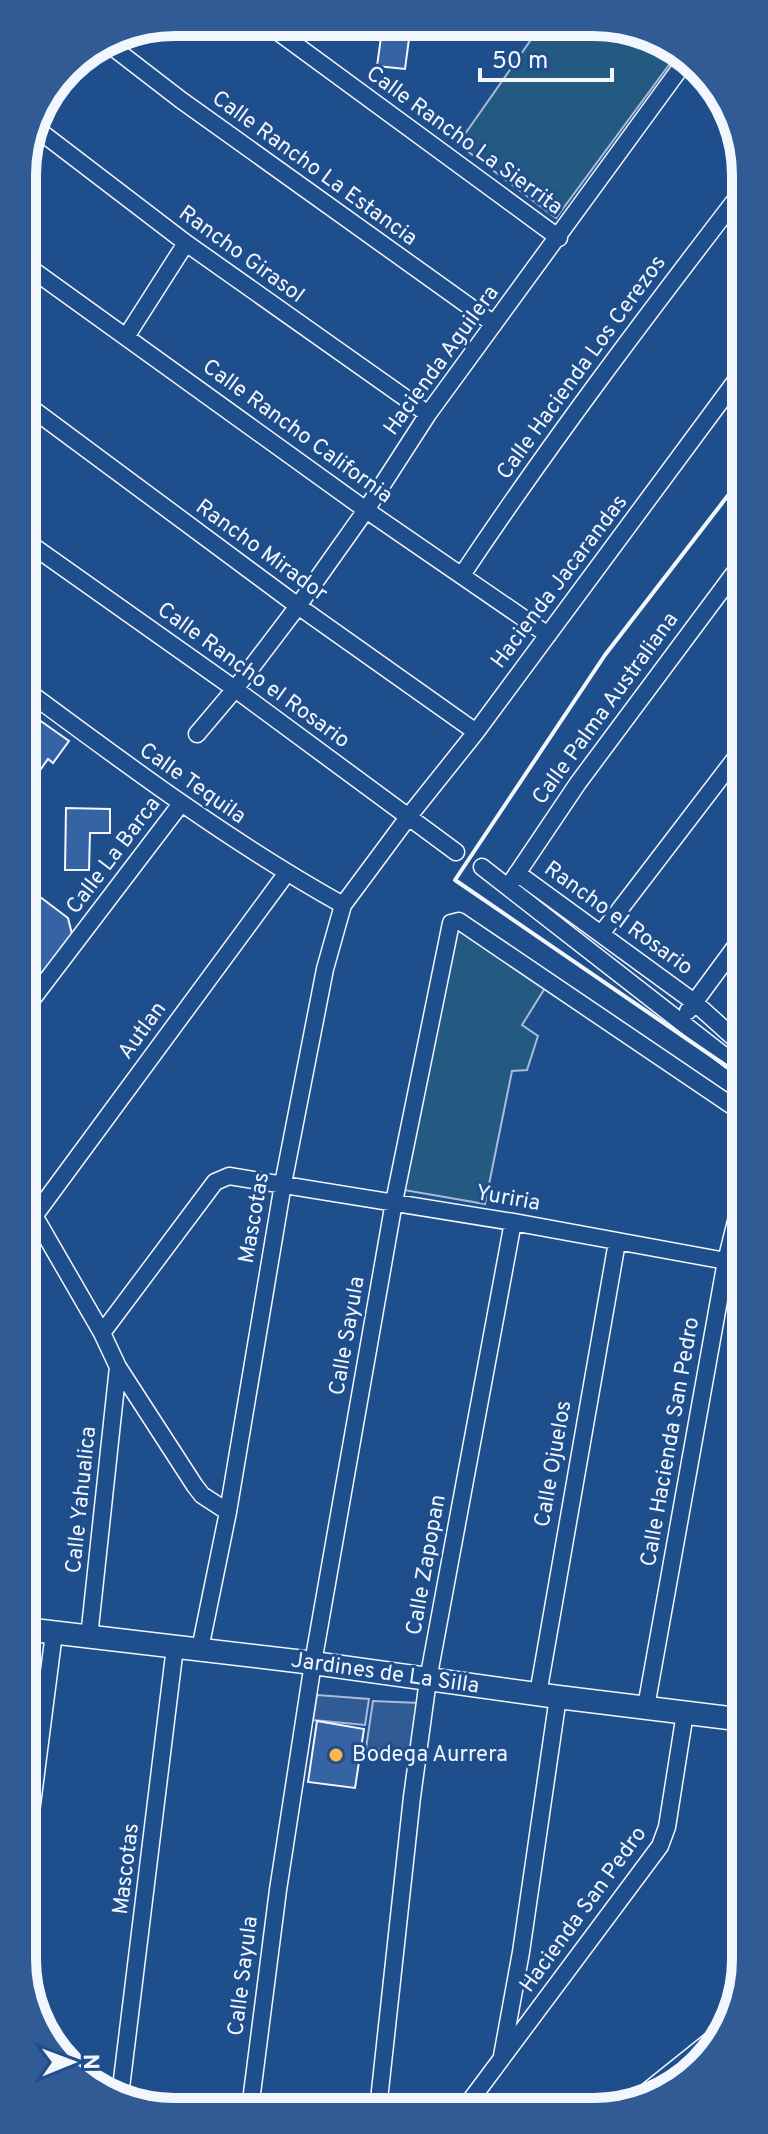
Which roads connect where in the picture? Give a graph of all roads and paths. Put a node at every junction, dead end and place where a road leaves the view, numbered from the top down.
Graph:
1 (284, 36) edge
2 (116, 50) edge
3 (681, 68) edge
4 (43, 134) edge
5 (732, 204) edge
6 (559, 238) junction
7 (186, 243) junction
8 (36, 272) edge
9 (494, 324) junction
10 (126, 337) junction
11 (732, 386) edge
12 (36, 412) edge
13 (428, 414) junction
14 (366, 510) junction
15 (36, 548) edge
16 (462, 575) junction
17 (732, 576) edge
18 (298, 606) junction
19 (548, 635) junction
20 (235, 689) junction
21 (36, 698) edge
22 (476, 732) junction
23 (197, 734) dead end
24 (732, 763) edge
25 (180, 805) junction
26 (409, 816) junction
27 (456, 852) dead end
28 (482, 867) dead end
29 (286, 874) junction
30 (513, 880) junction
31 (343, 905) junction
32 (601, 934) junction
33 (732, 951) edge
34 (36, 994) edge
35 (694, 1002) junction
36 (682, 1020) junction
37 (732, 1036) edge
38 (731, 1061) dead end
39 (732, 1106) edge
40 (283, 1184) junction
41 (394, 1202) junction
42 (36, 1214) edge
43 (36, 1217) edge
44 (513, 1222) junction
45 (732, 1237) edge
46 (617, 1242) junction
47 (726, 1261) junction
48 (102, 1333) junction
49 (118, 1367) junction
50 (228, 1512) junction
51 (36, 1631) edge
52 (54, 1633) junction
53 (89, 1637) junction
54 (175, 1647) junction
55 (200, 1649) junction
56 (313, 1663) junction
57 (428, 1680) junction
58 (548, 1696) junction
59 (646, 1707) junction
60 (685, 1713) junction
61 (732, 1718) edge
62 (36, 1773) edge
63 (501, 2061) junction
64 (121, 2087) edge
65 (251, 2098) edge
66 (379, 2098) edge
67 (472, 2098) edge

1 - 6 street, Calle Rancho La Sierrita
2 - 9 street, Calle Rancho La Estancia
3 - 6 street, Hacienda Aguilera
4 - 7 street, Rancho Girasol
5 - 16 street, Calle Hacienda Los Cerezos
6 - 9 street, Hacienda Aguilera
7 - 10 street
7 - 13 street, Rancho Girasol
8 - 10 street, Calle Rancho California
9 - 13 street, Hacienda Aguilera
10 - 14 street, Calle Rancho California
11 - 19 street, Hacienda Jacarandas
12 - 18 street, Rancho Mirador
13 - 14 street, Hacienda Aguilera
14 - 16 street, Calle Rancho California
14 - 18 street, Hacienda Aguilera
15 - 20 street, Calle Rancho el Rosario
16 - 19 street, Calle Rancho California
17 - 30 street, Calle Palma Australiana
18 - 20 street, Hacienda Aguilera
18 - 22 street, Rancho Mirador
19 - 22 street, Hacienda Jacarandas
20 - 23 street, Hacienda Aguilera
20 - 26 street, Calle Rancho el Rosario
21 - 25 street, Calle Tequila
22 - 26 street, Hacienda Jacarandas
24 - 32 street
25 - 29 street, Calle Tequila
25 - 34 street, Calle La Barca
26 - 27 street, Calle Rancho el Rosario
26 - 31 street, Mascotas
28 - 30 street
29 - 31 street, Calle Tequila
29 - 42 street, Autlan
30 - 32 street, Rancho el Rosario
30 - 36 street
31 - 40 street, Mascotas
32 - 35 street, Rancho el Rosario
33 - 35 street
35 - 36 street
35 - 37 street, Rancho el Rosario
36 - 38 street
39 - 41 street, Calle Sayula
40 - 41 street, Yuriria
40 - 48 street
40 - 50 street, Mascotas
41 - 44 street, Yuriria
41 - 56 street, Calle Sayula
43 - 48 street
44 - 46 street, Yuriria
44 - 57 street, Calle Zapopan
45 - 47 street, Calle Hacienda San Pedro
46 - 47 street, Yuriria
46 - 58 street, Calle Ojuelos
47 - 59 street, Calle Hacienda San Pedro
48 - 49 street
49 - 50 street
49 - 53 street, Calle Yahualica
50 - 55 street, Mascotas
51 - 52 street, Jardines de La Silla
52 - 53 street, Jardines de La Silla
52 - 62 street
53 - 54 street, Jardines de La Silla
54 - 55 street, Jardines de La Silla
54 - 64 street, Mascotas
55 - 56 street, Jardines de La Silla
56 - 57 street, Jardines de La Silla
56 - 65 street, Calle Sayula
57 - 58 street, Jardines de La Silla
57 - 66 street, Calle Zapopan
58 - 59 street, Jardines de La Silla
58 - 63 street, Calle Ojuelos
59 - 60 street, Jardines de La Silla
60 - 61 street, Jardines de La Silla
60 - 63 street, Hacienda San Pedro
63 - 67 street, Hacienda San Pedro

